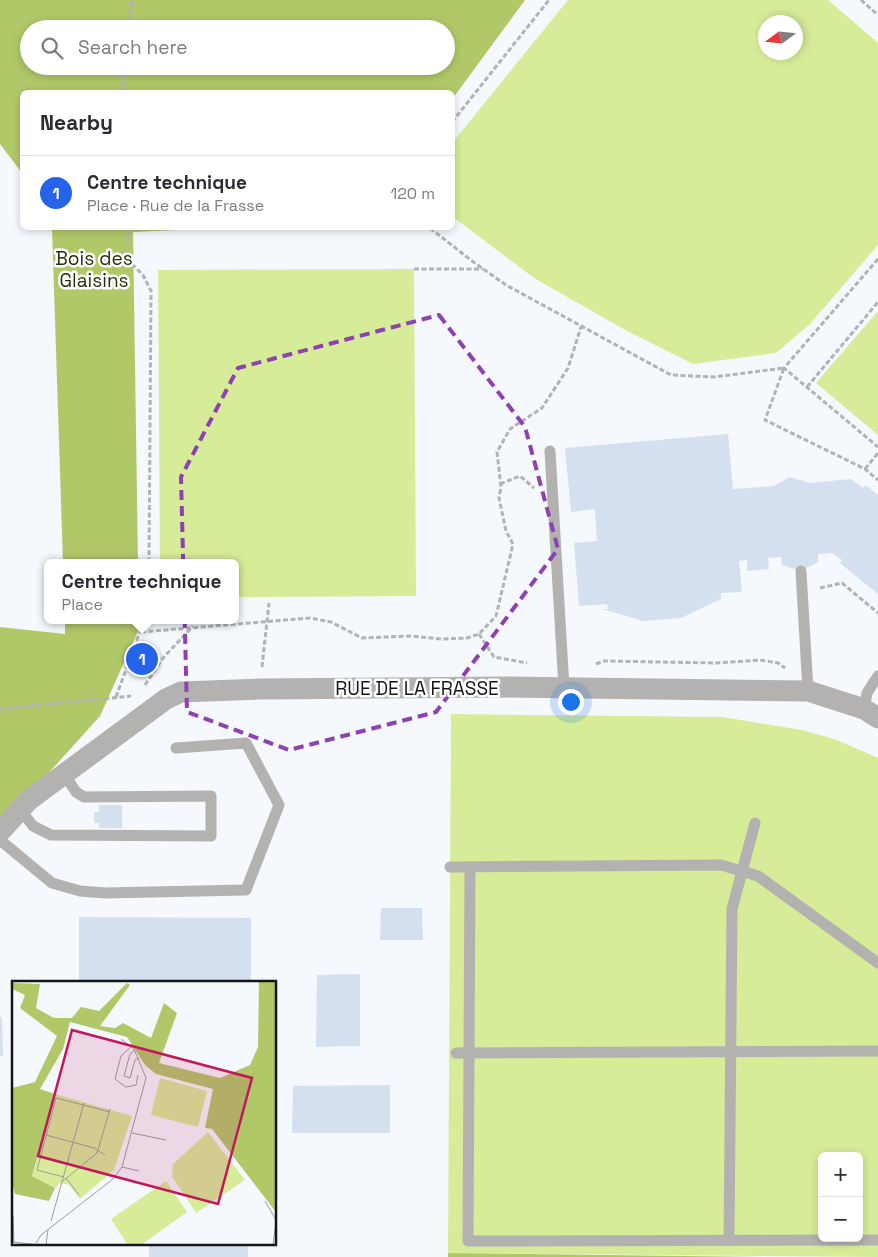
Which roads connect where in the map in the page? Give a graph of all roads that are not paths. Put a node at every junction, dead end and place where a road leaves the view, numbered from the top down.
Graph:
1 (550, 451) dead end
2 (801, 571) dead end
3 (878, 676) edge
4 (564, 688) junction
5 (808, 688) junction
6 (871, 714) edge
7 (176, 748) dead end
8 (64, 774) junction
9 (20, 809) junction
10 (755, 823) dead end
11 (0, 832) edge
12 (0, 840) edge
13 (450, 867) dead end
14 (470, 867) junction
15 (741, 870) junction
16 (878, 963) edge
17 (731, 1051) junction
18 (878, 1051) edge
19 (456, 1053) dead end
20 (469, 1053) junction
21 (729, 1240) junction
22 (878, 1240) edge

1 - 4 lane
2 - 5 lane
3 - 6 lane
4 - 5 street, RUE DE LA FRASSE
4 - 8 street, RUE DE LA FRASSE
5 - 6 street, RUE DE LA FRASSE
7 - 12 lane
8 - 9 street, RUE DE LA FRASSE
8 - 9 lane
9 - 11 street, RUE DE LA FRASSE
10 - 15 lane
13 - 14 lane
14 - 15 lane
14 - 20 lane
15 - 16 lane
15 - 17 lane
17 - 18 lane
17 - 20 lane
17 - 21 lane
19 - 20 lane
20 - 21 lane
21 - 22 lane

